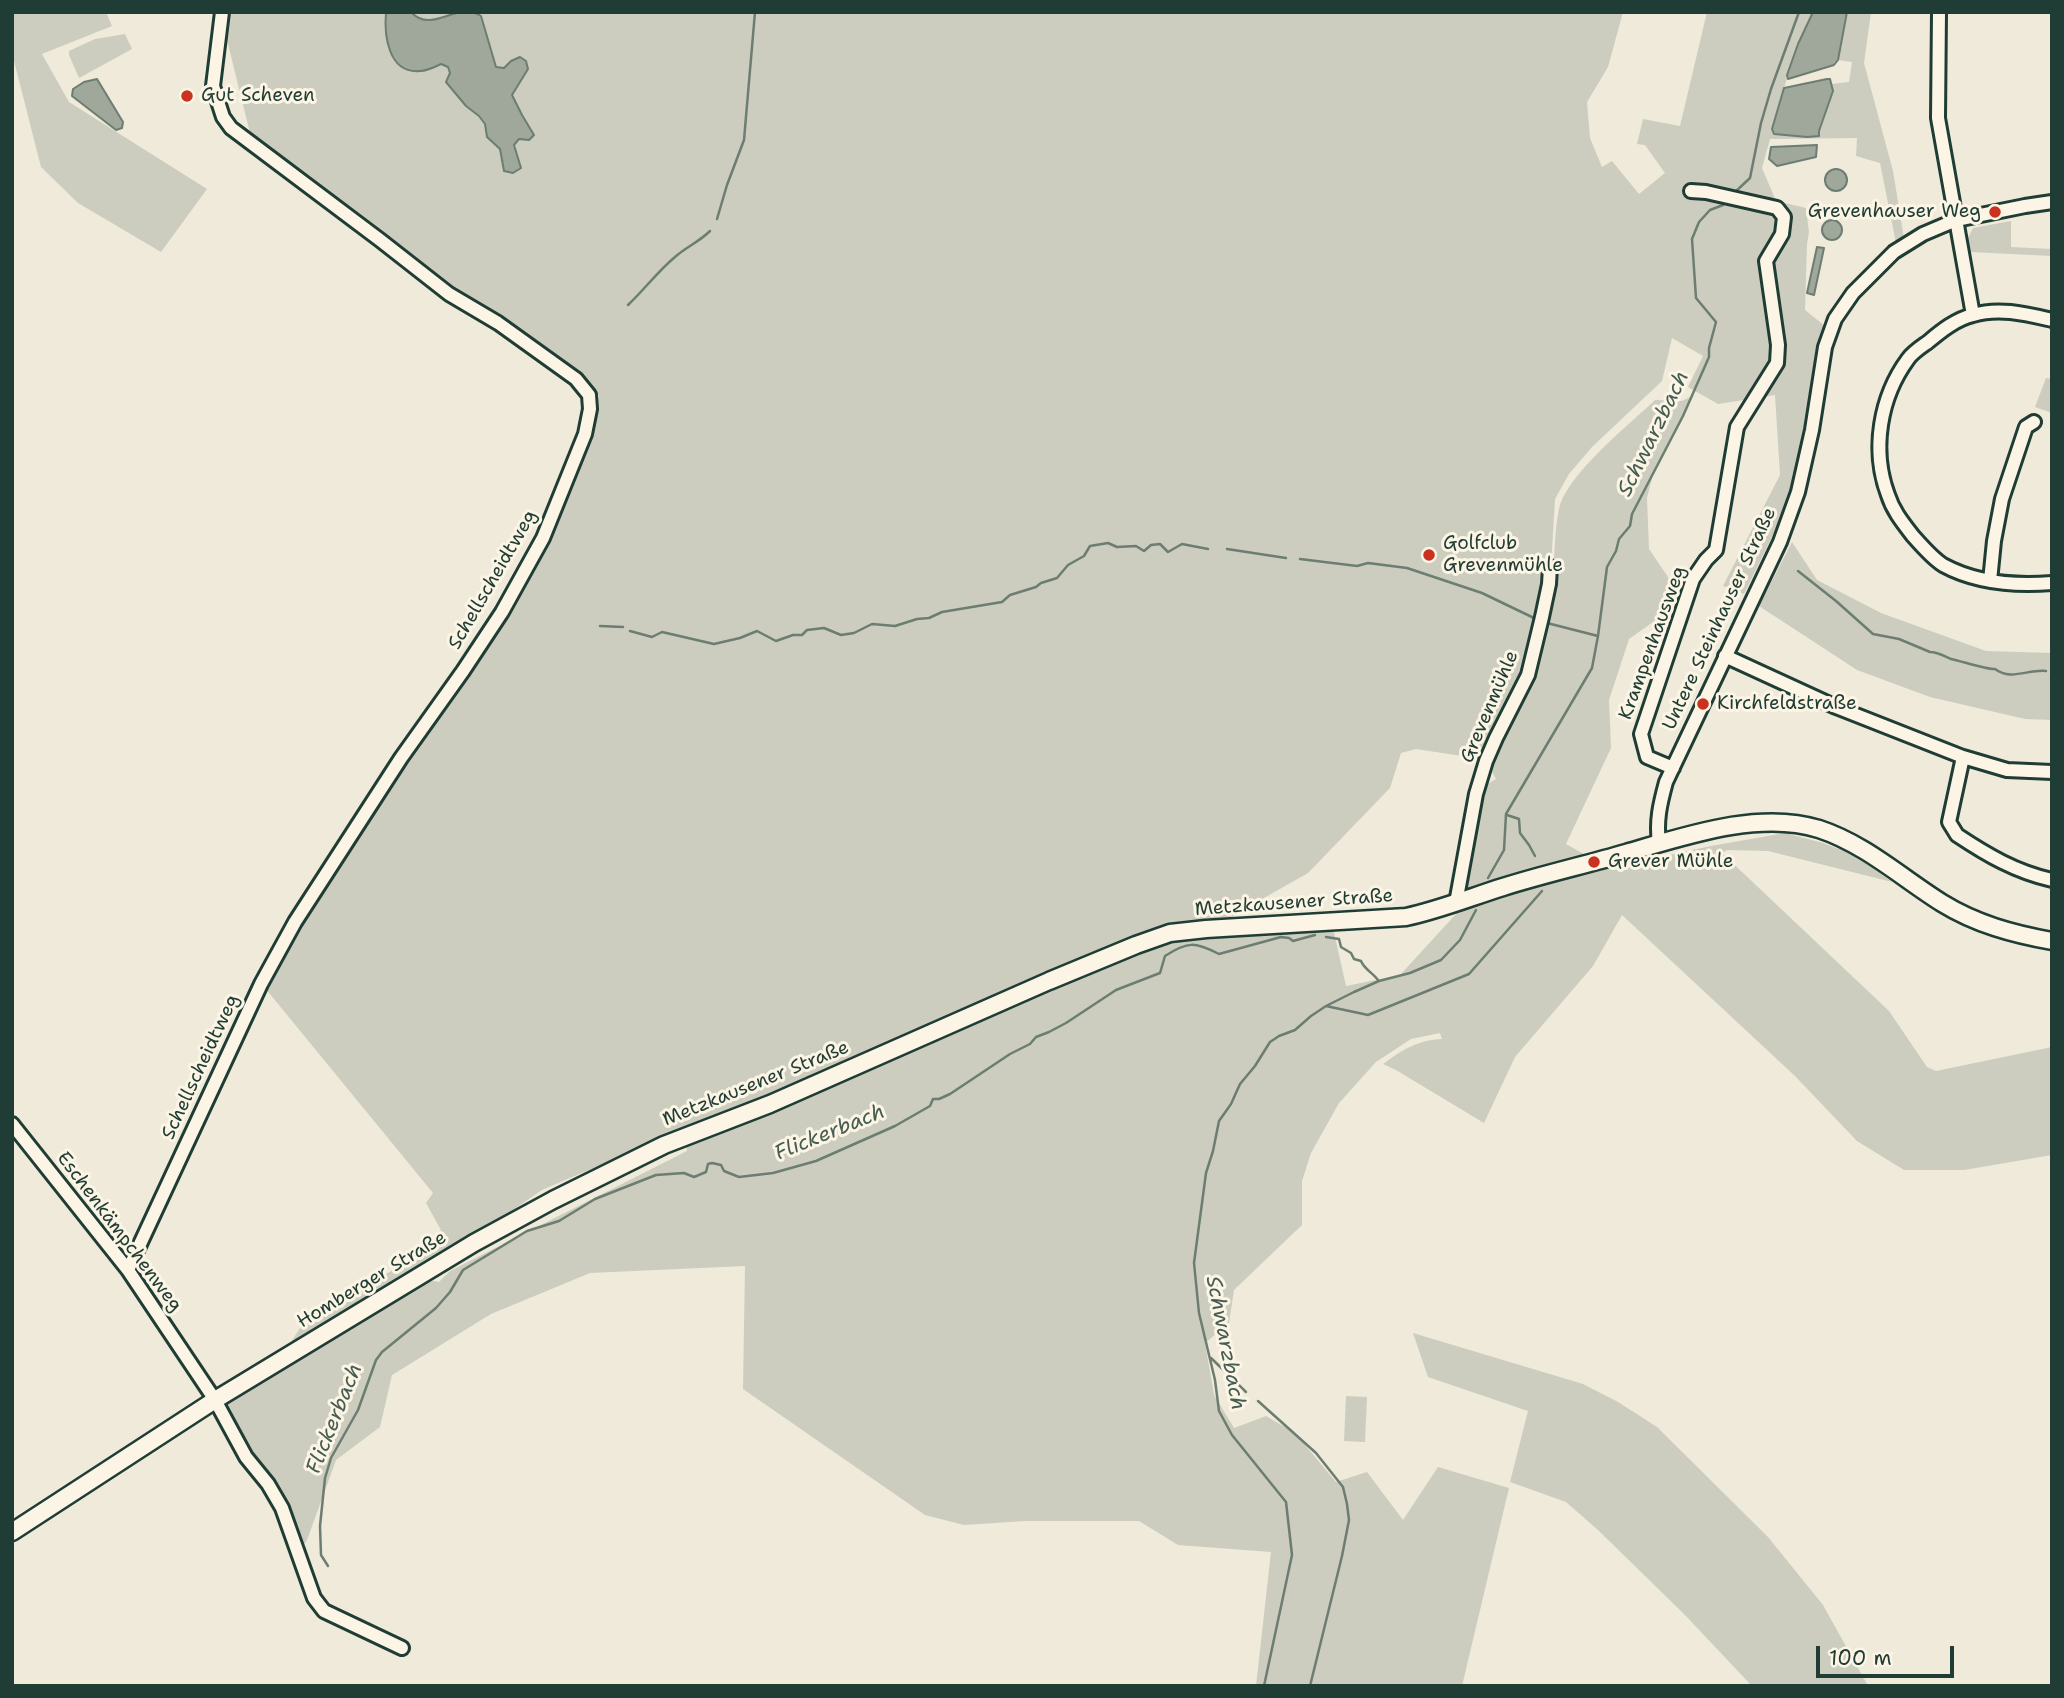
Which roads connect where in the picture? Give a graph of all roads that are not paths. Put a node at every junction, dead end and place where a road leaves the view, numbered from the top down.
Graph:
1 (222, 12) edge
2 (1940, 12) edge
3 (1691, 191) dead end
4 (2052, 202) edge
5 (1956, 220) junction
6 (1973, 315) junction
7 (2052, 320) edge
8 (2034, 422) dead end
9 (1550, 567) dead end
10 (1990, 581) junction
11 (2052, 583) edge
12 (1725, 656) junction
13 (1963, 757) junction
14 (1672, 768) junction
15 (2052, 772) edge
16 (1659, 843) junction
17 (2052, 880) edge
18 (1456, 902) junction
19 (2052, 941) edge
20 (12, 1124) edge
21 (553, 1200) joint
22 (128, 1270) junction
23 (215, 1400) junction
24 (12, 1532) edge
25 (402, 1648) dead end

1 - 22 street, Schellscheidtweg
2 - 5 street
3 - 14 street, Krampenhausweg
4 - 5 street, Untere Steinhauser Straße
5 - 6 street
5 - 12 street, Untere Steinhauser Straße
6 - 7 street
6 - 10 street
8 - 10 street
9 - 18 street, Grevenmühle
10 - 11 street
12 - 13 street
12 - 14 street, Untere Steinhauser Straße
13 - 15 street
13 - 17 street
14 - 16 street, Untere Steinhauser Straße
16 - 18 main road, Metzkausener Straße
16 - 19 main road, Metzkausener Straße
18 - 21 main road, Metzkausener Straße
20 - 22 street, Eschenkämpchenweg
21 - 23 main road, Homberger Straße
22 - 23 street, Eschenkämpchenweg
23 - 24 main road, Homberger Straße
23 - 25 street

